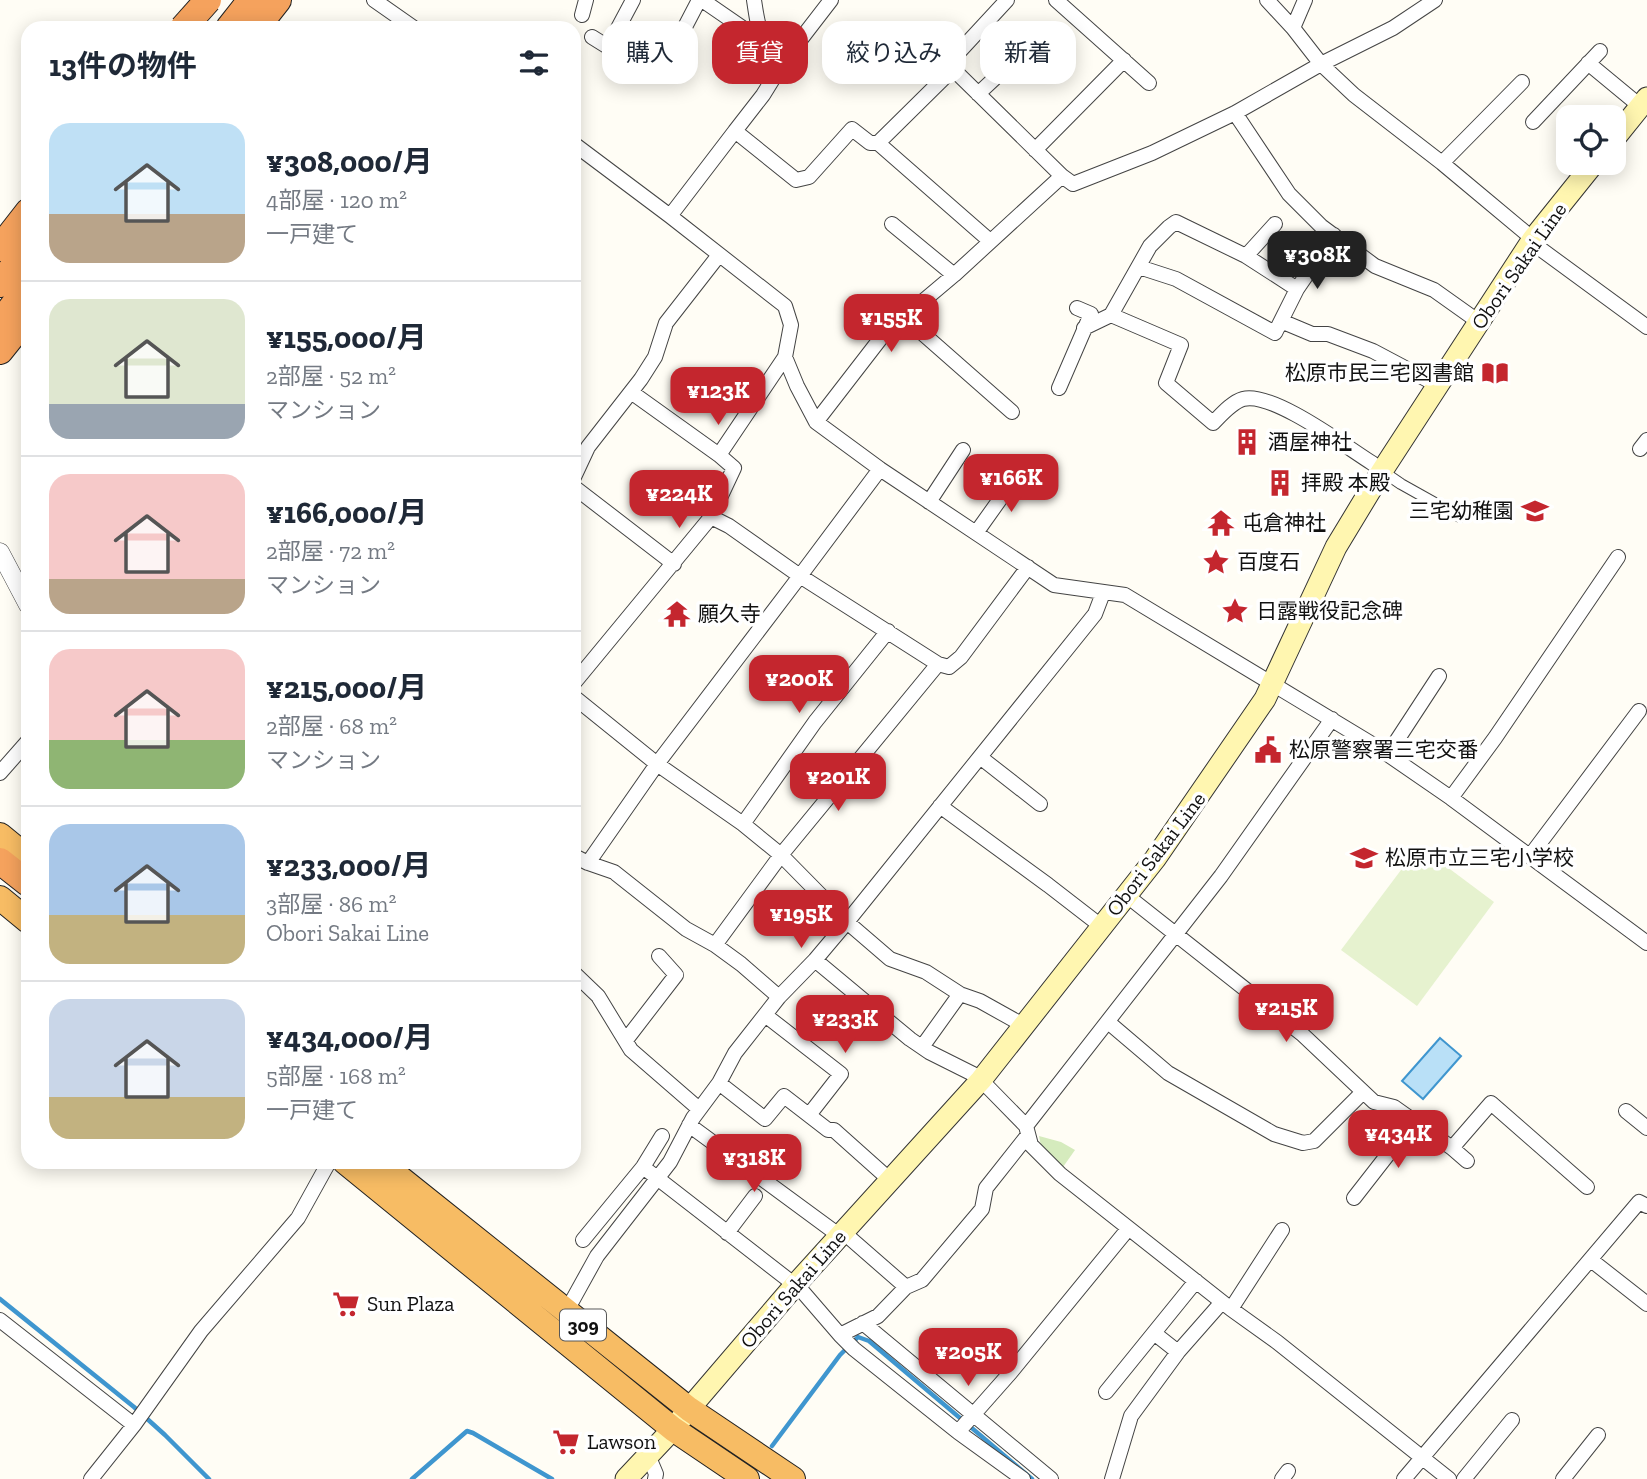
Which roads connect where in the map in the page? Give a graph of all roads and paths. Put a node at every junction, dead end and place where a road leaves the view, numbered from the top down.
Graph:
1 (207, 0) edge
2 (218, 0) edge
3 (251, 0) edge
4 (278, 0) edge
5 (291, 0) edge
6 (374, 0) edge
7 (586, 0) edge
8 (633, 0) edge
9 (700, 0) edge
10 (754, 0) edge
11 (831, 0) edge
12 (1007, 0) edge
13 (1056, 0) edge
14 (1267, 0) edge
15 (1305, 0) edge
16 (1435, 0) edge
17 (582, 15) dead end
18 (190, 21) edge
19 (202, 21) edge
20 (234, 21) edge
21 (262, 21) edge
22 (273, 21) edge
23 (402, 21) edge
24 (622, 21) edge
25 (689, 21) edge
26 (732, 21) edge
27 (757, 21) edge
28 (1293, 28) junction
29 (808, 30) edge
30 (592, 37) dead end
31 (602, 43) edge
32 (966, 44) edge
33 (1600, 51) dead end
34 (1124, 60) junction
35 (1588, 63) junction
36 (1321, 64) junction
37 (966, 82) edge
38 (1522, 82) dead end
39 (1149, 83) dead end
40 (770, 84) edge
41 (938, 84) edge
42 (989, 84) edge
43 (978, 94) junction
44 (1644, 102) edge
45 (1236, 113) junction
46 (1533, 122) dead end
47 (1626, 124) edge
48 (735, 131) junction
49 (877, 143) junction
50 (1035, 150) junction
51 (581, 155) edge
52 (1442, 163) junction
53 (1584, 175) edge
54 (1062, 176) junction
55 (670, 216) junction
56 (21, 221) edge
57 (1275, 223) dead end
58 (892, 224) dead end
59 (1334, 235) junction
60 (1532, 240) junction
61 (989, 241) junction
62 (21, 242) edge
63 (0, 248) edge
64 (719, 255) junction
65 (21, 256) edge
66 (1246, 256) junction
67 (1139, 267) junction
68 (0, 270) edge
69 (954, 275) junction
70 (0, 284) edge
71 (1297, 289) junction
72 (21, 295) edge
73 (1077, 308) dead end
74 (1111, 315) junction
75 (904, 317) junction
76 (1282, 321) junction
77 (0, 323) edge
78 (1479, 323) junction
79 (21, 327) edge
80 (1647, 327) edge
81 (1084, 328) junction
82 (0, 353) edge
83 (785, 357) junction
84 (1439, 386) junction
85 (1059, 388) dead end
86 (631, 392) junction
87 (1012, 412) dead end
88 (816, 422) junction
89 (963, 450) dead end
90 (719, 455) junction
91 (581, 462) edge
92 (880, 469) junction
93 (1382, 471) junction
94 (1018, 474) dead end
95 (581, 492) edge
96 (929, 502) junction
97 (711, 517) junction
98 (1460, 517) dead end
99 (976, 533) junction
100 (0, 552) edge
101 (1618, 557) dead end
102 (674, 564) junction
103 (1028, 568) junction
104 (800, 576) junction
105 (21, 592) edge
106 (1103, 593) junction
107 (888, 631) junction
108 (939, 664) junction
109 (581, 675) edge
110 (1439, 676) dead end
111 (1272, 684) junction
112 (581, 703) edge
113 (1639, 711) dead end
114 (1332, 719) junction
115 (21, 749) edge
116 (1388, 754) junction
117 (981, 757) junction
118 (657, 764) junction
119 (0, 773) edge
120 (1451, 798) junction
121 (1040, 804) dead end
122 (940, 806) junction
123 (743, 824) junction
124 (0, 835) edge
125 (21, 852) edge
126 (781, 855) junction
127 (1530, 856) junction
128 (581, 860) edge
129 (0, 861) edge
130 (588, 863) junction
131 (0, 878) edge
132 (21, 878) edge
133 (21, 894) edge
134 (1126, 895) junction
135 (0, 898) edge
136 (21, 915) edge
137 (846, 922) junction
138 (1101, 926) junction
139 (1176, 934) junction
140 (1647, 943) edge
141 (715, 945) junction
142 (659, 956) dead end
143 (816, 960) junction
144 (581, 980) edge
145 (960, 994) junction
146 (779, 997) junction
147 (765, 1015) junction
148 (1108, 1022) junction
149 (1023, 1025) junction
150 (626, 1040) junction
151 (922, 1047) junction
152 (981, 1080) junction
153 (719, 1083) junction
154 (1363, 1092) junction
155 (699, 1109) junction
156 (1626, 1111) dead end
157 (809, 1115) junction
158 (1414, 1121) junction
159 (689, 1125) junction
160 (1647, 1128) edge
161 (1027, 1130) junction
162 (662, 1136) dead end
163 (1452, 1148) junction
164 (1468, 1161) dead end
165 (643, 1167) junction
166 (325, 1169) edge
167 (354, 1169) edge
168 (389, 1169) edge
169 (657, 1179) junction
170 (890, 1180) junction
171 (1587, 1186) dead end
172 (755, 1196) dead end
173 (1354, 1198) dead end
174 (1647, 1206) edge
175 (1128, 1229) junction
176 (1282, 1230) dead end
177 (727, 1233) junction
178 (841, 1234) junction
179 (583, 1240) dead end
180 (1591, 1260) junction
181 (1196, 1282) junction
182 (796, 1285) junction
183 (906, 1287) junction
184 (1647, 1304) edge
185 (1226, 1306) junction
186 (566, 1312) junction
187 (0, 1320) edge
188 (863, 1323) junction
189 (1154, 1333) junction
190 (841, 1337) junction
191 (1178, 1352) junction
192 (1106, 1392) dead end
193 (689, 1409) junction
194 (973, 1415) junction
195 (1513, 1420) dead end
196 (135, 1424) junction
197 (673, 1429) junction
198 (959, 1431) junction
199 (1598, 1435) dead end
200 (648, 1455) junction
201 (1422, 1458) junction
202 (91, 1479) edge
203 (626, 1479) edge
204 (655, 1479) edge
205 (747, 1479) edge
206 (793, 1479) edge
207 (1023, 1479) edge
208 (1051, 1479) edge
209 (1112, 1479) edge
210 (1404, 1479) edge
211 (1449, 1479) edge
212 (1464, 1479) edge
213 (1563, 1479) edge

1 - 18 highway, bridge
2 - 19 highway
3 - 20 highway
4 - 21 highway
5 - 22 main road
6 - 23 street
7 - 17 street
8 - 24 street
9 - 25 street
9 - 26 street
10 - 27 street
11 - 29 street
12 - 32 street
13 - 34 street
14 - 28 street
15 - 28 street
16 - 36 street
28 - 36 street
30 - 31 street
33 - 35 street
34 - 39 street
34 - 50 street
35 - 44 street
35 - 46 street
36 - 45 street
36 - 52 street
37 - 43 street
38 - 52 street
40 - 48 street
41 - 49 street
42 - 43 street
43 - 50 street
44 - 47 main road
45 - 54 street
45 - 59 street
48 - 49 street
48 - 55 street
49 - 61 street
50 - 54 street
51 - 55 street
52 - 60 street
53 - 60 main road, Obori Sakai Line
54 - 61 street
55 - 64 street
56 - 63 highway
57 - 66 street
58 - 69 street
59 - 71 street
59 - 78 street
60 - 78 main road, Obori Sakai Line
60 - 80 street
61 - 69 street
62 - 68 main road
64 - 83 street
64 - 86 street
65 - 70 highway
66 - 67 street
66 - 71 street
67 - 74 street
67 - 76 street
69 - 75 street
71 - 76 street
72 - 77 highway
73 - 81 street
74 - 81 street
74 - 93 street
75 - 87 street
75 - 88 street
76 - 84 street
78 - 84 main road, Obori Sakai Line
79 - 82 highway
81 - 85 street
83 - 88 street
83 - 90 street
84 - 93 main road, Obori Sakai Line
86 - 90 street
86 - 91 street
88 - 92 street
89 - 96 street
90 - 97 street
92 - 96 street
92 - 104 street
93 - 98 street
93 - 111 main road, Obori Sakai Line
94 - 99 street
95 - 102 street
96 - 99 street
97 - 102 street
97 - 104 street
99 - 103 street
100 - 105 street
101 - 120 street
102 - 109 street
103 - 106 street
103 - 108 street
104 - 107 street
104 - 118 street
106 - 111 street
106 - 117 street
107 - 108 street
107 - 123 street
108 - 126 street
110 - 116 street
111 - 114 street
111 - 134 main road, Obori Sakai Line
112 - 118 street
113 - 127 street
114 - 116 street
114 - 139 street
115 - 119 street
116 - 120 street
117 - 121 street
117 - 122 street
118 - 123 street
118 - 130 street
120 - 127 street
122 - 137 street
122 - 138 street
123 - 126 street
124 - 125 highway
126 - 137 street
126 - 141 street
127 - 140 street
128 - 130 street
129 - 132 highway
130 - 141 street
131 - 133 highway
134 - 138 main road, Obori Sakai Line
134 - 139 street
135 - 136 highway
137 - 143 street
137 - 145 street
138 - 149 main road, Obori Sakai Line
139 - 148 street
139 - 154 street
141 - 146 street
142 - 150 street
143 - 146 street
143 - 151 street
144 - 150 street
145 - 149 street
145 - 151 street
146 - 147 street
147 - 153 street
147 - 157 street
148 - 154 street
148 - 161 street
149 - 152 main road, Obori Sakai Line
150 - 155 street
151 - 152 street
152 - 161 street
152 - 170 main road, Obori Sakai Line
153 - 155 street
153 - 157 street
154 - 158 street
155 - 159 street
156 - 160 street
157 - 170 street
158 - 163 street
158 - 173 street
159 - 169 street
159 - 178 street
161 - 175 street
161 - 183 street
162 - 165 street
163 - 164 street
163 - 171 street
165 - 169 street
165 - 179 street
166 - 196 street
167 - 197 highway, 309
168 - 186 highway, 309
169 - 177 street
169 - 186 street
170 - 178 main road, Obori Sakai Line
172 - 177 street
174 - 180 street
175 - 181 street
175 - 194 street
176 - 185 street
177 - 182 street
178 - 182 main road, Obori Sakai Line
178 - 183 street
180 - 184 street
180 - 201 street
181 - 185 street
181 - 189 street
182 - 190 street
182 - 193 main road, Obori Sakai Line
183 - 188 street
185 - 191 street
185 - 201 street
186 - 193 highway, 309
187 - 196 street
188 - 190 street
188 - 194 street
189 - 191 street
189 - 192 street
190 - 198 street
191 - 209 street
193 - 197 main road, Obori Sakai Line
193 - 206 highway, 309
194 - 198 street
194 - 208 street
195 - 212 street
196 - 202 street
197 - 200 main road, Obori Sakai Line
197 - 205 highway, 309
198 - 207 street
199 - 213 street
200 - 203 main road, Obori Sakai Line
200 - 204 street
201 - 210 street
201 - 211 street

